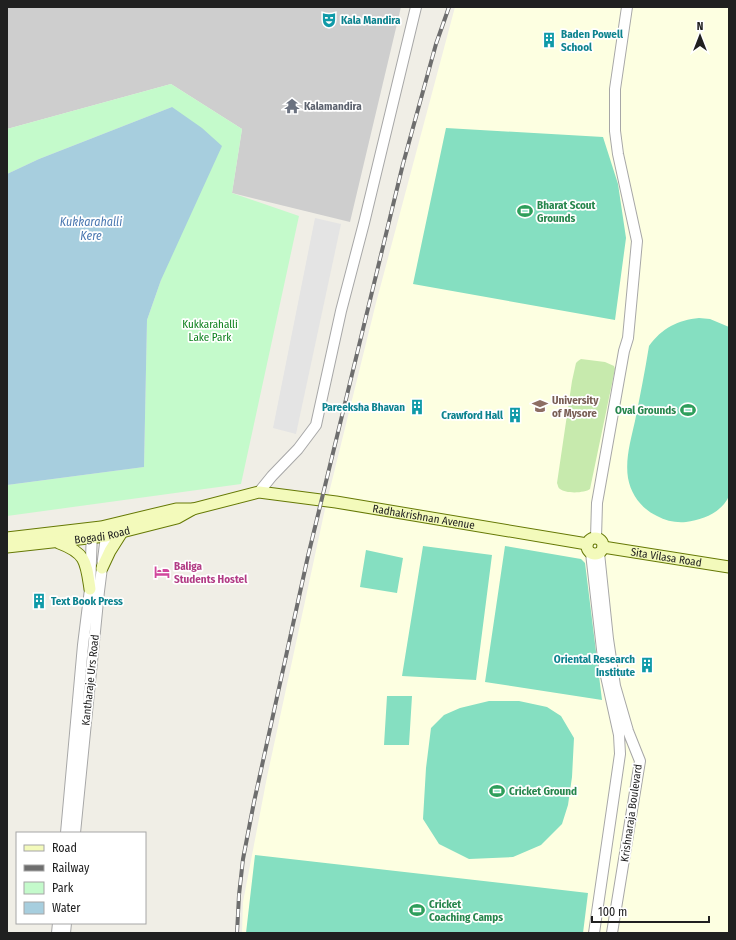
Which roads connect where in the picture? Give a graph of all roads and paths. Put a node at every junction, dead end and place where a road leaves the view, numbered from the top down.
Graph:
1 (416, 7) edge
2 (627, 7) edge
3 (259, 492) junction
4 (194, 509) junction
5 (106, 531) junction
6 (122, 532) junction
7 (92, 533) junction
8 (7, 538) edge
9 (57, 542) junction
10 (7, 547) edge
11 (595, 547) junction
12 (729, 567) edge
13 (102, 568) junction
14 (90, 589) junction
15 (83, 700) junction
16 (66, 832) edge
17 (75, 832) edge
18 (594, 933) edge
19 (612, 933) edge

1 - 3 street
2 - 11 street
3 - 4 main road, Bogadi Road
3 - 11 main road, Radhakrishnan Avenue
4 - 5 main road, Bogadi Road
4 - 6 main road, Bogadi Road
5 - 6 main road, Bogadi Road
5 - 7 main road, Bogadi Road
5 - 13 street, Kantharaje Urs Road
6 - 13 main road
7 - 8 main road, Bogadi Road
7 - 9 main road, Bogadi Road
7 - 14 street, Kantharaje Urs Road
9 - 10 main road, Bogadi Road
9 - 14 main road
11 - 12 main road, Sita Vilasa Road
11 - 18 street, Krishnaraja Boulevard
11 - 19 street, Krishnaraja Boulevard
13 - 15 street, Kantharaje Urs Road
14 - 15 street, Kantharaje Urs Road
15 - 16 street, Kantharaje Urs Road
15 - 17 street, Kantharaje Urs Road

